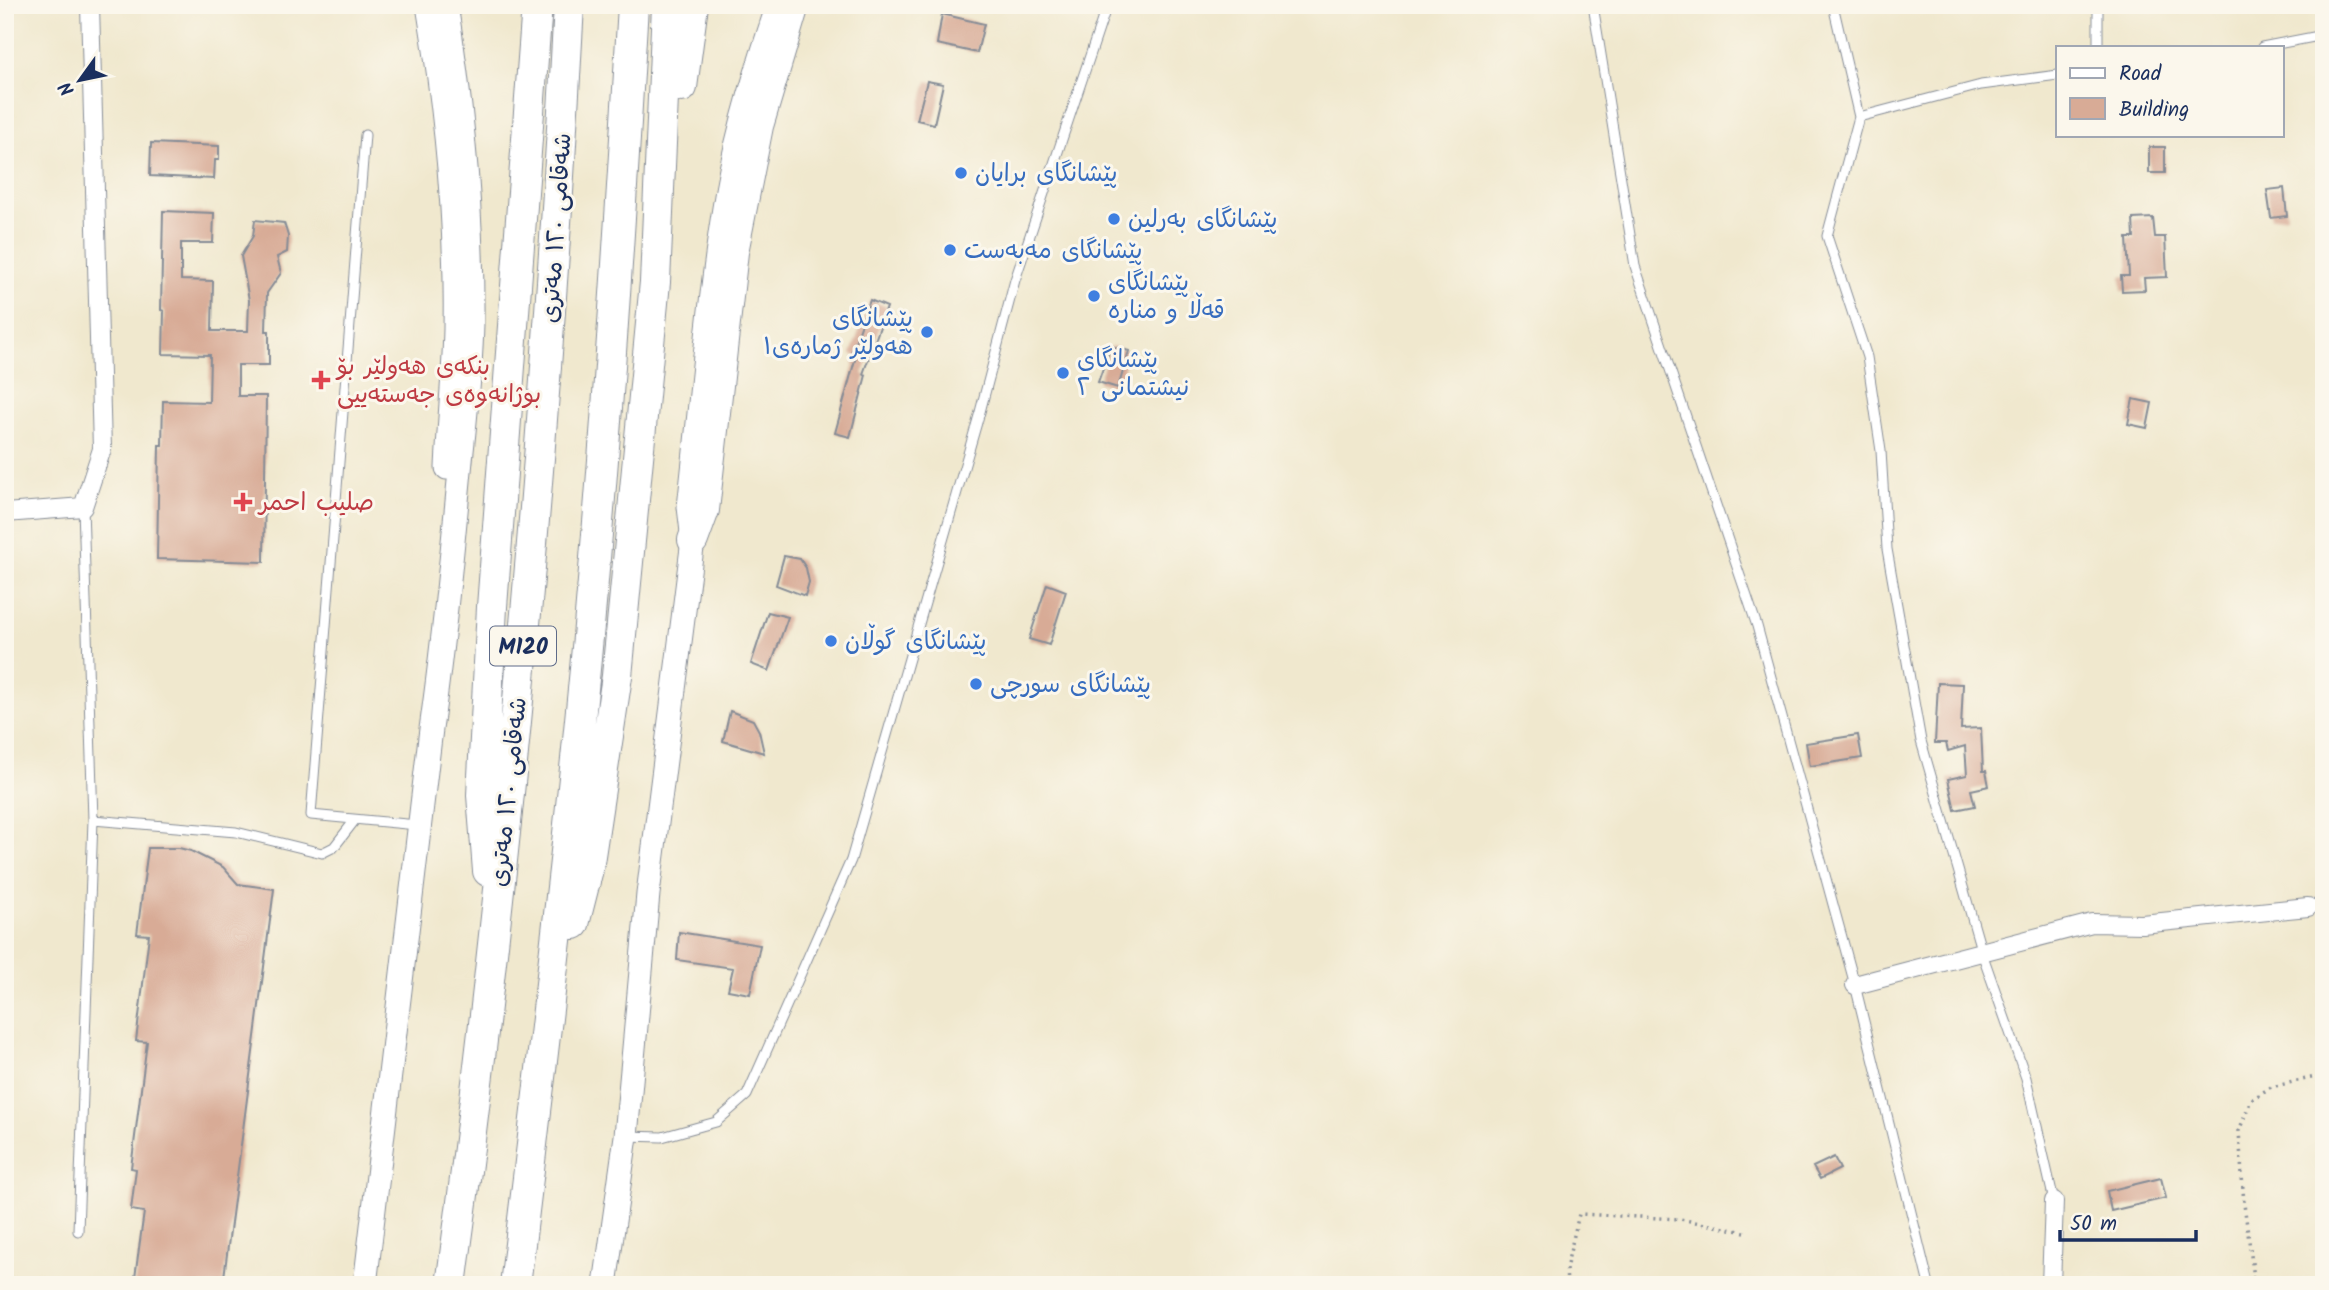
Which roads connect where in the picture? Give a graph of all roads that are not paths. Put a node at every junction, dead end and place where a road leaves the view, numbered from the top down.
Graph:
1 (90, 5) edge
2 (428, 5) edge
3 (446, 5) edge
4 (537, 5) edge
5 (569, 5) edge
6 (633, 5) edge
7 (667, 5) edge
8 (693, 5) edge
9 (778, 5) edge
10 (794, 5) edge
11 (1107, 5) edge
12 (1592, 5) edge
13 (1833, 5) edge
14 (2098, 5) edge
15 (2324, 35) edge
16 (2098, 46) edge
17 (2267, 46) edge
18 (2056, 75) edge
19 (1859, 117) junction
20 (365, 135) dead end
21 (655, 282) junction
22 (83, 507) junction
23 (13, 513) edge
24 (693, 540) junction
25 (431, 729) junction
26 (93, 820) junction
27 (355, 820) junction
28 (419, 825) junction
29 (2308, 906) dead end
30 (496, 911) junction
31 (1982, 953) junction
32 (552, 984) junction
33 (1855, 985) junction
34 (626, 1136) junction
35 (2054, 1201) joint
36 (78, 1231) dead end
37 (365, 1285) edge
38 (451, 1285) edge
39 (514, 1285) edge
40 (605, 1285) edge
41 (1929, 1285) edge
42 (2051, 1285) edge

1 - 22 street
2 - 25 street
3 - 25 street
4 - 30 highway
5 - 30 highway, شەقامی ١٢٠ مەتری / M120
6 - 32 highway, M120
7 - 21 highway
8 - 21 highway
9 - 24 street
10 - 24 highway
11 - 34 lane
12 - 33 lane
13 - 19 lane
14 - 16 lane
15 - 17 lane
18 - 19 lane
19 - 31 lane
20 - 27 lane
21 - 32 highway
22 - 23 street
22 - 26 lane
24 - 34 street
25 - 28 street
26 - 27 lane
26 - 36 lane
27 - 28 lane
28 - 37 street
29 - 31 street
30 - 38 highway, شەقامی ١٢٠ مەتری / M120
31 - 33 street
31 - 35 lane
32 - 39 highway, M120
33 - 41 lane
34 - 40 street
35 - 42 street

